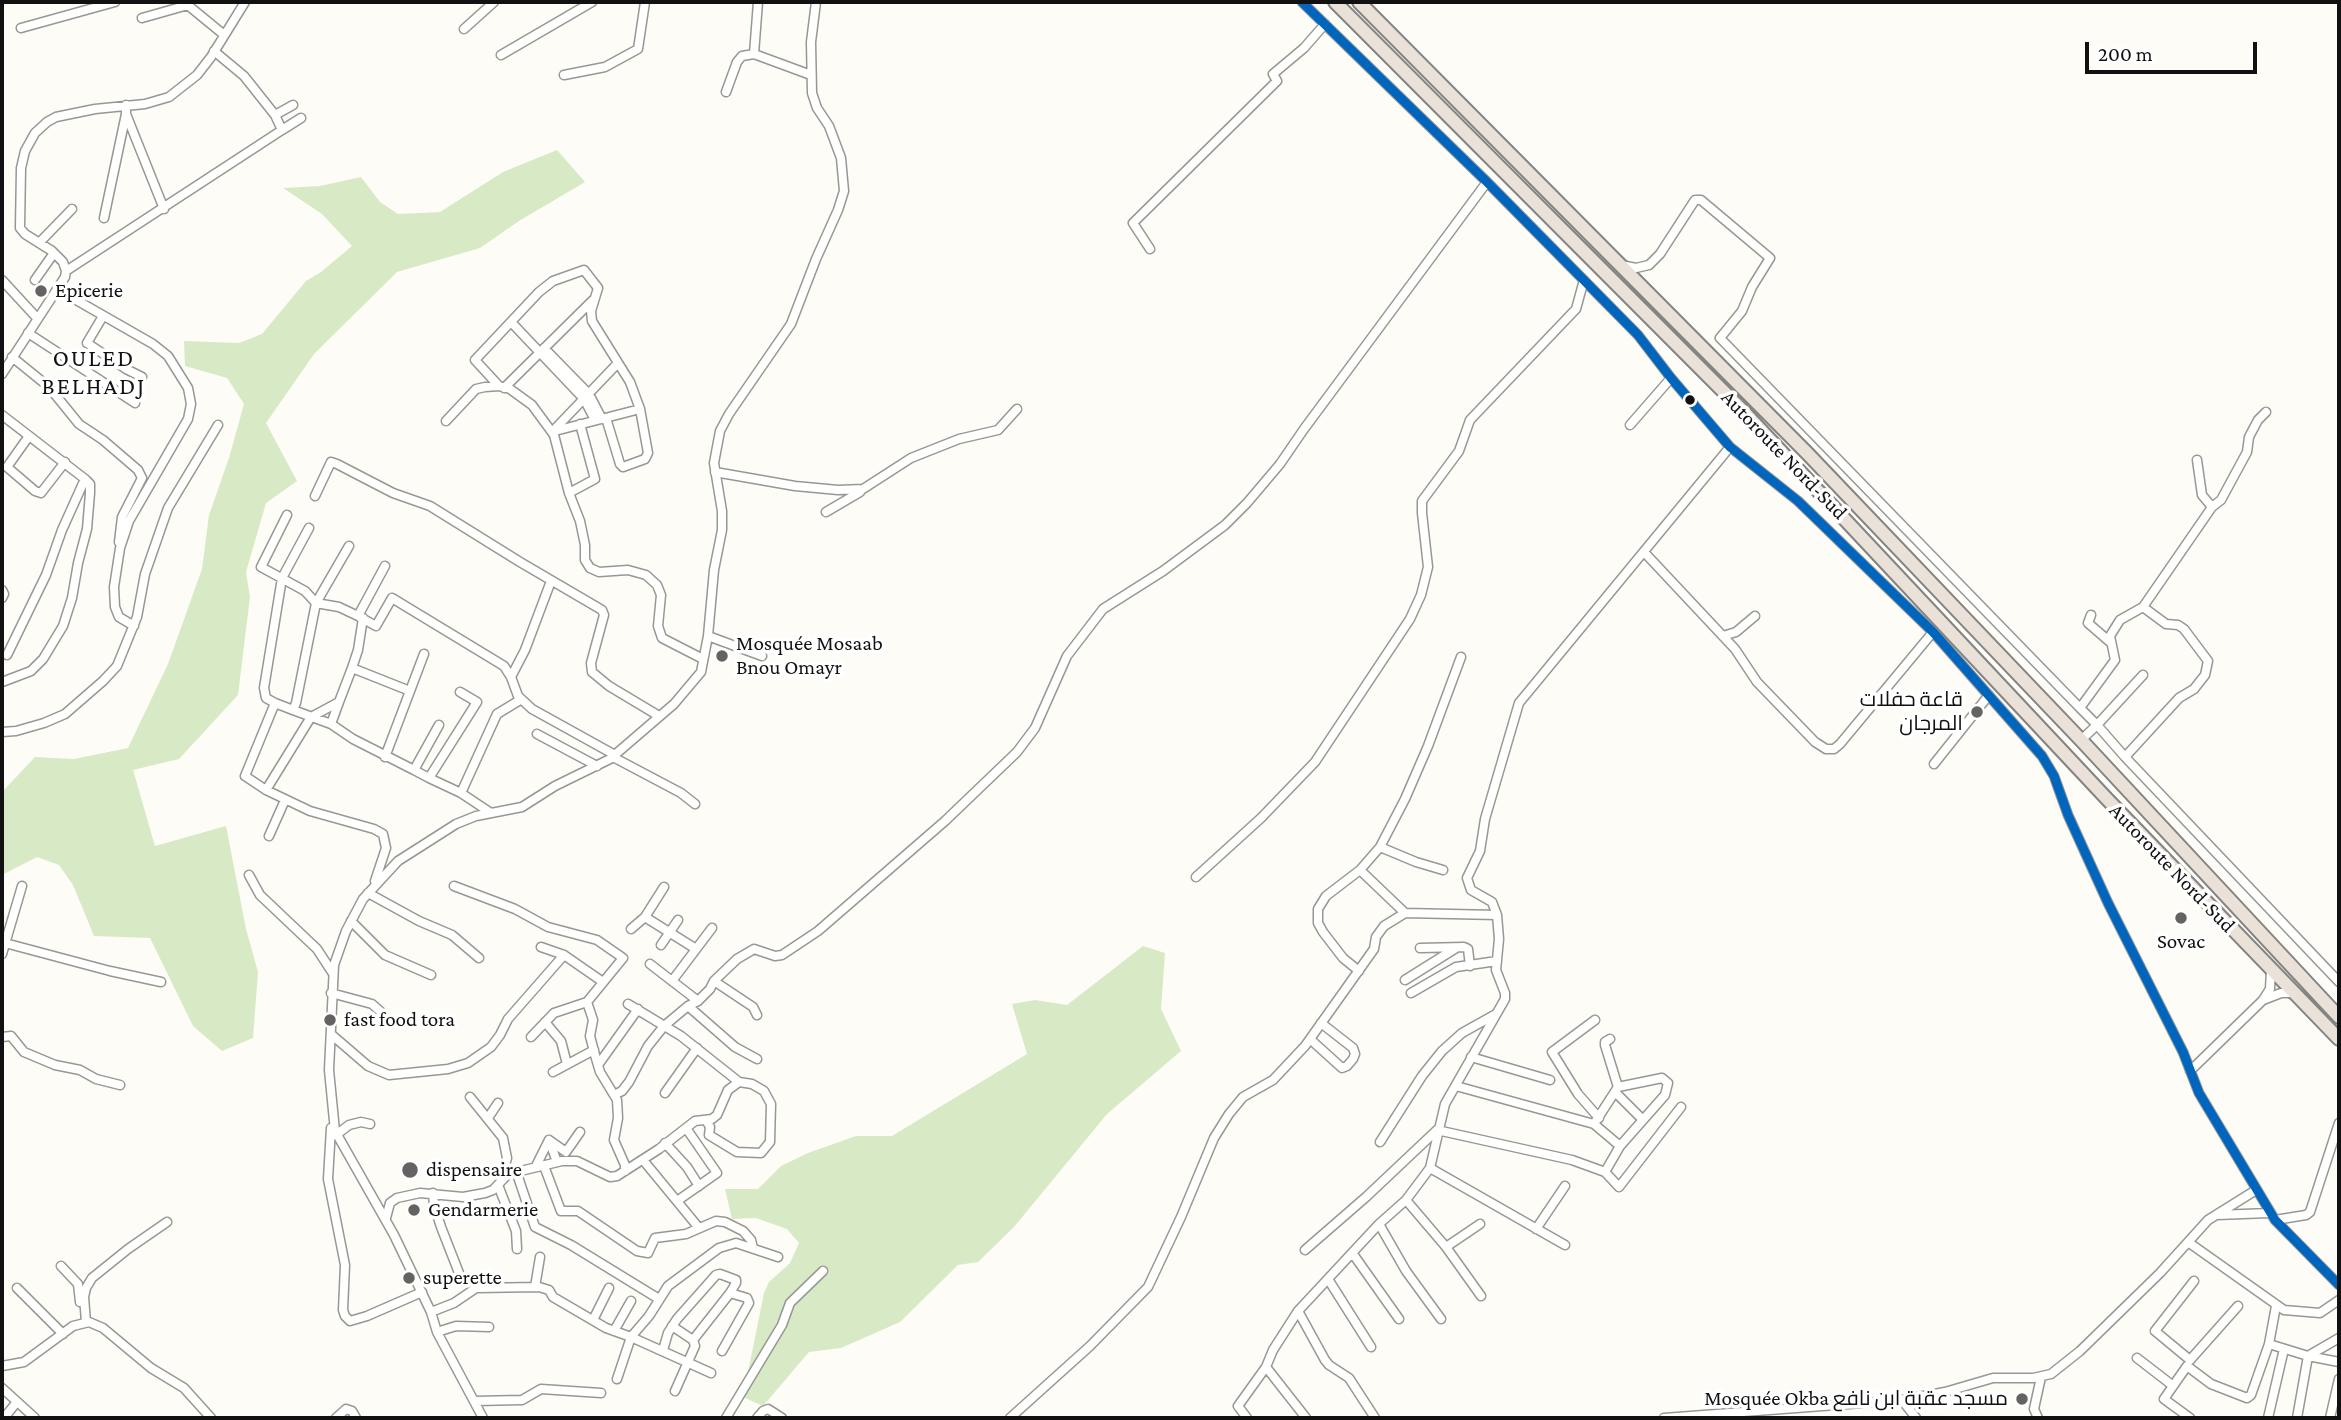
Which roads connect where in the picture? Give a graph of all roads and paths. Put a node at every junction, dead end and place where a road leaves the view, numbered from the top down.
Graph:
1 (115, 2) edge
2 (245, 2) edge
3 (494, 2) edge
4 (592, 2) edge
5 (645, 2) edge
6 (758, 2) edge
7 (816, 2) edge
8 (1302, 2) edge
9 (1335, 2) edge
10 (1359, 2) edge
11 (186, 3) edge
12 (142, 18) dead end
13 (1325, 24) junction
14 (21, 28) dead end
15 (464, 29) dead end
16 (223, 34) junction
17 (214, 51) junction
18 (754, 54) junction
19 (500, 55) dead end
20 (564, 75) dead end
21 (811, 75) junction
22 (726, 92) dead end
23 (293, 105) dead end
24 (126, 110) junction
25 (275, 115) junction
26 (301, 118) dead end
27 (282, 130) junction
28 (1487, 182) junction
29 (72, 209) dead end
30 (164, 209) junction
31 (104, 218) dead end
32 (39, 243) junction
33 (1150, 249) dead end
34 (54, 253) junction
35 (1620, 264) junction
36 (66, 271) junction
37 (2, 280) edge
38 (35, 280) dead end
39 (1584, 281) junction
40 (57, 289) junction
41 (593, 300) junction
42 (103, 316) junction
43 (37, 318) junction
44 (510, 322) junction
45 (28, 333) junction
46 (1720, 338) junction
47 (542, 351) junction
48 (1706, 351) junction
49 (12, 357) junction
50 (618, 363) junction
51 (3, 367) edge
52 (142, 377) dead end
53 (1671, 378) junction
54 (502, 387) junction
55 (586, 396) junction
56 (135, 403) dead end
57 (640, 409) junction
58 (1017, 409) dead end
59 (2266, 412) dead end
60 (2, 415) edge
61 (601, 419) junction
62 (446, 421) dead end
63 (580, 424) junction
64 (218, 425) dead end
65 (1630, 425) dead end
66 (552, 432) junction
67 (29, 436) junction
68 (1730, 447) junction
69 (2197, 460) dead end
70 (65, 462) junction
71 (715, 472) junction
72 (85, 479) junction
73 (863, 489) junction
74 (569, 493) junction
75 (315, 496) dead end
76 (2212, 507) junction
77 (826, 512) dead end
78 (287, 515) dead end
79 (309, 528) dead end
80 (349, 546) dead end
81 (120, 548) junction
82 (1644, 552) junction
83 (385, 566) dead end
84 (282, 579) junction
85 (551, 581) junction
86 (2, 590) edge
87 (2, 598) edge
88 (316, 603) junction
89 (2143, 607) junction
90 (2091, 615) dead end
91 (1755, 616) dead end
92 (360, 617) junction
93 (134, 626) junction
94 (1933, 632) junction
95 (708, 636) junction
96 (1723, 636) junction
97 (2110, 642) junction
98 (424, 654) dead end
99 (7, 655) dead end
100 (762, 656) dead end
101 (1461, 657) dead end
102 (703, 659) junction
103 (352, 668) junction
104 (2143, 675) dead end
105 (511, 677) junction
106 (2, 682) edge
107 (410, 691) junction
108 (460, 692) dead end
109 (1989, 695) junction
110 (520, 700) junction
111 (339, 702) junction
112 (275, 703) junction
113 (2080, 708) junction
114 (293, 709) junction
115 (659, 716) junction
116 (311, 717) junction
117 (331, 724) junction
118 (439, 725) dead end
119 (2097, 725) junction
120 (2, 732) edge
121 (537, 734) dead end
122 (2081, 740) junction
123 (614, 756) junction
124 (385, 757) junction
125 (2125, 757) junction
126 (1934, 764) dead end
127 (597, 766) junction
128 (414, 770) junction
129 (429, 778) junction
130 (266, 790) junction
131 (461, 793) junction
132 (285, 800) junction
133 (695, 804) dead end
134 (491, 813) junction
135 (269, 836) dead end
136 (1380, 847) junction
137 (1360, 870) junction
138 (1443, 870) dead end
139 (249, 876) dead end
140 (1196, 877) dead end
141 (22, 886) dead end
142 (454, 886) dead end
143 (664, 887) dead end
144 (370, 890) junction
145 (1405, 913) junction
146 (1497, 915) junction
147 (645, 916) junction
148 (678, 920) dead end
149 (351, 921) junction
150 (712, 928) dead end
151 (631, 929) dead end
152 (670, 933) junction
153 (5, 943) junction
154 (662, 945) dead end
155 (541, 947) dead end
156 (1458, 947) junction
157 (1420, 948) dead end
158 (696, 949) junction
159 (2, 954) edge
160 (564, 955) junction
161 (479, 958) dead end
162 (1497, 961) junction
163 (650, 964) dead end
164 (1470, 966) junction
165 (2271, 970) junction
166 (1359, 971) junction
167 (332, 972) junction
168 (432, 975) dead end
169 (1405, 980) dead end
170 (672, 981) junction
171 (714, 981) junction
172 (161, 982) dead end
173 (603, 982) junction
174 (2339, 982) edge
175 (331, 993) junction
176 (1411, 993) dead end
177 (2294, 993) junction
178 (2263, 1000) junction
179 (587, 1002) junction
180 (698, 1002) junction
181 (628, 1004) dead end
182 (2334, 1005) edge
183 (688, 1006) junction
184 (638, 1009) junction
185 (1496, 1014) junction
186 (757, 1015) dead end
187 (2339, 1017) edge
188 (1595, 1020) dead end
189 (383, 1022) dead end
190 (545, 1022) junction
191 (1321, 1023) junction
192 (664, 1026) junction
193 (332, 1035) junction
194 (2, 1037) edge
195 (531, 1037) dead end
196 (1310, 1039) junction
197 (1610, 1039) dead end
198 (2339, 1039) edge
199 (696, 1048) junction
200 (594, 1050) junction
201 (1471, 1057) junction
202 (757, 1059) dead end
203 (567, 1064) junction
204 (598, 1065) junction
205 (2190, 1071) junction
206 (553, 1072) dead end
207 (1550, 1080) dead end
208 (739, 1082) junction
209 (120, 1085) dead end
210 (1456, 1086) junction
211 (1617, 1090) junction
212 (665, 1093) dead end
213 (614, 1095) junction
214 (470, 1097) dead end
215 (498, 1103) dead end
216 (1681, 1107) dead end
217 (488, 1118) junction
218 (706, 1120) junction
219 (1643, 1120) junction
220 (332, 1121) junction
221 (1596, 1121) junction
222 (2339, 1123) edge
223 (370, 1124) dead end
224 (686, 1129) junction
225 (1437, 1130) junction
226 (580, 1132) dead end
227 (336, 1135) junction
228 (549, 1140) junction
229 (1380, 1142) dead end
230 (665, 1143) junction
231 (1620, 1146) junction
232 (563, 1158) junction
233 (643, 1160) junction
234 (539, 1166) junction
235 (1430, 1168) junction
236 (516, 1171) junction
237 (625, 1171) junction
238 (1605, 1172) junction
239 (499, 1183) junction
240 (699, 1186) junction
241 (1565, 1186) dead end
242 (2256, 1190) junction
243 (433, 1193) junction
244 (1406, 1200) junction
245 (677, 1201) junction
246 (2214, 1216) junction
247 (2272, 1217) junction
248 (386, 1219) junction
249 (167, 1222) dead end
250 (1379, 1224) junction
251 (1480, 1224) dead end
252 (699, 1228) junction
253 (1536, 1229) junction
254 (2188, 1242) junction
255 (1565, 1245) dead end
256 (1446, 1247) junction
257 (753, 1248) junction
258 (517, 1250) dead end
259 (1304, 1250) dead end
260 (1353, 1254) junction
261 (540, 1257) dead end
262 (778, 1257) dead end
263 (61, 1266) dead end
264 (823, 1271) dead end
265 (459, 1272) dead end
266 (1328, 1279) junction
267 (2194, 1281) dead end
268 (2339, 1285) edge
269 (535, 1287) junction
270 (17, 1288) dead end
271 (609, 1288) dead end
272 (422, 1292) junction
273 (730, 1293) junction
274 (1481, 1296) dead end
275 (659, 1299) junction
276 (2339, 1300) edge
277 (631, 1301) dead end
278 (2238, 1306) dead end
279 (2277, 1306) junction
280 (1298, 1311) junction
281 (431, 1312) junction
282 (1399, 1319) dead end
283 (1441, 1319) dead end
284 (593, 1320) junction
285 (83, 1322) junction
286 (672, 1326) junction
287 (489, 1327) dead end
288 (614, 1331) junction
289 (437, 1332) junction
290 (63, 1334) junction
291 (631, 1337) junction
292 (2339, 1338) edge
293 (693, 1340) junction
294 (2269, 1344) junction
295 (1371, 1347) dead end
296 (2284, 1349) junction
297 (663, 1350) junction
298 (722, 1351) dead end
299 (2308, 1356) junction
300 (2137, 1358) dead end
301 (687, 1361) junction
302 (2339, 1362) edge
303 (2189, 1363) junction
304 (2, 1366) edge
305 (1266, 1367) junction
306 (711, 1373) dead end
307 (2041, 1377) junction
308 (617, 1379) dead end
309 (2339, 1379) edge
310 (2172, 1385) junction
311 (2, 1388) edge
312 (675, 1391) dead end
313 (601, 1393) dead end
314 (1902, 1400) junction
315 (474, 1401) junction
316 (16, 1403) junction
317 (1709, 1416) edge
318 (4, 1418) edge
319 (35, 1418) edge
320 (211, 1418) edge
321 (336, 1418) edge
322 (355, 1418) edge
323 (483, 1418) edge
324 (726, 1418) edge
325 (757, 1418) edge
326 (782, 1418) edge
327 (1010, 1418) edge
328 (1247, 1418) edge
329 (1306, 1418) edge
330 (1375, 1418) edge
331 (1664, 1418) edge
332 (1916, 1418) edge
333 (2038, 1418) edge
334 (2190, 1418) edge
335 (2268, 1418) edge
336 (2297, 1418) edge
337 (2330, 1418) edge

1 - 14 street
2 - 16 street
3 - 15 street
4 - 19 street
5 - 20 street
6 - 18 street
7 - 21 street
8 - 13 street
9 - 165 highway, Autoroute Nord-Sud
10 - 35 highway, Autoroute Nord-Sud
11 - 12 street
11 - 16 street
13 - 28 street
13 - 33 street
16 - 17 street
17 - 24 street
17 - 25 street
18 - 21 street
18 - 22 street
21 - 71 street
23 - 25 street
24 - 30 street
24 - 31 street
24 - 32 street
25 - 27 street
26 - 27 street
27 - 30 street
28 - 39 street
28 - 171 street
29 - 32 street
30 - 36 street
32 - 34 street
34 - 36 street
34 - 38 street
35 - 46 street
35 - 48 highway, Autoroute Nord-Sud
36 - 40 street
37 - 43 street
39 - 53 street
39 - 140 street
40 - 42 street
40 - 43 street
41 - 44 street
41 - 47 street
41 - 50 street
42 - 52 street
42 - 81 street
43 - 45 street
44 - 47 street
44 - 54 street
45 - 49 street
45 - 56 street
46 - 48 street
46 - 113 street
47 - 54 street
47 - 55 street
48 - 122 highway, Autoroute Nord-Sud
49 - 51 street
49 - 81 street
50 - 55 street
50 - 57 street
53 - 65 street
53 - 68 street
54 - 62 street
54 - 66 street
55 - 61 street
55 - 66 street
57 - 61 street
57 - 61 street
58 - 73 street
59 - 76 street
60 - 67 street
61 - 63 street
63 - 66 street
63 - 74 street
64 - 93 street
66 - 74 street
67 - 70 street
67 - 70 street
68 - 82 street
68 - 94 street
69 - 76 street
70 - 72 street
71 - 73 street
71 - 95 street
72 - 99 street
72 - 106 street
73 - 77 street
74 - 102 street
75 - 85 street
76 - 89 street
78 - 84 street
79 - 84 street
80 - 88 street
81 - 93 street
82 - 96 street
82 - 146 street
83 - 92 street
84 - 88 street
84 - 112 street
85 - 105 street
85 - 115 street
86 - 87 street
88 - 92 street
88 - 114 street
89 - 97 street
89 - 125 street
90 - 97 street
91 - 96 street
92 - 103 street
92 - 105 street
93 - 120 street
94 - 96 street
94 - 109 street
95 - 100 street
95 - 102 street
97 - 113 street
98 - 107 street
101 - 136 street
102 - 115 street
103 - 107 street
103 - 111 street
104 - 119 street
105 - 110 street
107 - 124 street
108 - 129 street
109 - 126 street
109 - 205 street
110 - 123 street
110 - 131 street
111 - 116 street
111 - 117 street
112 - 114 street
112 - 130 street
113 - 119 street
114 - 116 street
115 - 123 street
116 - 117 street
116 - 130 street
117 - 124 street
118 - 128 street
119 - 122 street
119 - 125 street
121 - 127 street
122 - 182 highway, Autoroute Nord-Sud
123 - 127 street
123 - 133 street
124 - 128 street
125 - 174 street
127 - 134 street
128 - 129 street
129 - 131 street
130 - 132 street
131 - 134 street
132 - 135 street
132 - 144 street
134 - 144 street
136 - 137 street
136 - 138 street
137 - 145 street
137 - 166 street
139 - 167 street
141 - 153 street
142 - 173 street
143 - 147 street
144 - 149 street
144 - 161 street
145 - 146 street
145 - 166 street
146 - 162 street
147 - 151 street
147 - 152 street
148 - 152 street
149 - 167 street
149 - 168 street
150 - 158 street
152 - 154 street
152 - 158 street
153 - 159 street
153 - 172 street
155 - 160 street
156 - 157 street
156 - 164 street
156 - 169 street
158 - 170 street
160 - 173 street
160 - 193 street
162 - 164 street
162 - 185 street
163 - 170 street
164 - 176 street
165 - 177 highway, Autoroute Nord-Sud
165 - 178 street
166 - 191 street
167 - 175 street
170 - 180 street
171 - 180 street
171 - 186 street
173 - 179 street
175 - 189 street
175 - 193 street
177 - 178 street
177 - 198 highway, Autoroute Nord-Sud
178 - 205 street
179 - 190 street
179 - 200 street
180 - 183 street
181 - 184 street
182 - 187 highway, Autoroute Nord-Sud
183 - 192 street
183 - 202 street
184 - 192 street
184 - 204 street
185 - 201 street
185 - 229 street
188 - 221 street
190 - 195 street
190 - 203 street
191 - 196 street
191 - 196 street
192 - 199 street
192 - 213 street
193 - 220 street
194 - 209 street
196 - 327 street
197 - 211 street
199 - 208 street
199 - 212 street
200 - 203 street
200 - 204 street
201 - 207 street
201 - 210 street
203 - 206 street
204 - 213 street
205 - 242 street
208 - 218 street
208 - 218 street
210 - 221 street
210 - 225 street
211 - 219 street
211 - 219 street
211 - 221 street
213 - 237 street
214 - 217 street
215 - 217 street
216 - 238 street
217 - 239 street
218 - 224 street
219 - 231 street
220 - 227 street
220 - 272 street
221 - 231 street
222 - 247 street
223 - 227 street
224 - 230 street
224 - 240 street
225 - 235 street
225 - 238 street
225 - 259 street
226 - 232 street
227 - 248 street
228 - 232 street
228 - 232 street
228 - 234 street
230 - 233 street
230 - 240 street
231 - 238 street
232 - 234 street
232 - 237 street
233 - 237 street
233 - 245 street
234 - 236 street
234 - 252 street
235 - 244 street
235 - 253 street
236 - 239 street
236 - 275 street
239 - 243 street
239 - 258 street
240 - 245 street
241 - 253 street
242 - 246 street
242 - 247 street
243 - 248 street
243 - 265 street
244 - 250 street
244 - 256 street
245 - 252 street
246 - 247 street
246 - 254 street
247 - 268 street
248 - 272 street
249 - 285 street
250 - 260 street
250 - 283 street
251 - 256 street
252 - 257 street
253 - 255 street
254 - 279 street
254 - 307 street
256 - 274 street
257 - 262 street
257 - 275 street
260 - 266 street
260 - 282 street
261 - 269 street
263 - 285 street
264 - 324 street
266 - 280 street
266 - 295 street
267 - 303 street
269 - 281 street
269 - 284 street
270 - 290 street
271 - 284 street
272 - 281 street
273 - 286 street
273 - 293 street
273 - 298 street
275 - 291 street
276 - 279 street
277 - 288 street
278 - 303 street
279 - 294 street
280 - 305 street
280 - 330 street
281 - 289 street
284 - 288 street
285 - 290 street
285 - 320 street
286 - 293 street
286 - 297 street
287 - 289 street
288 - 291 street
289 - 315 street
290 - 304 street
291 - 297 street
291 - 308 street
292 - 299 street
293 - 301 street
294 - 296 street
294 - 303 street
296 - 299 street
296 - 335 street
297 - 301 street
299 - 302 street
299 - 336 street
300 - 310 street
301 - 306 street
301 - 312 street
303 - 310 street
305 - 328 street
305 - 329 street
307 - 314 street
307 - 333 street
309 - 337 street
310 - 334 street
311 - 316 street
313 - 315 street
314 - 317 street
314 - 332 street
315 - 323 street
316 - 318 street
316 - 319 street
317 - 331 street
321 - 322 street
325 - 326 street

